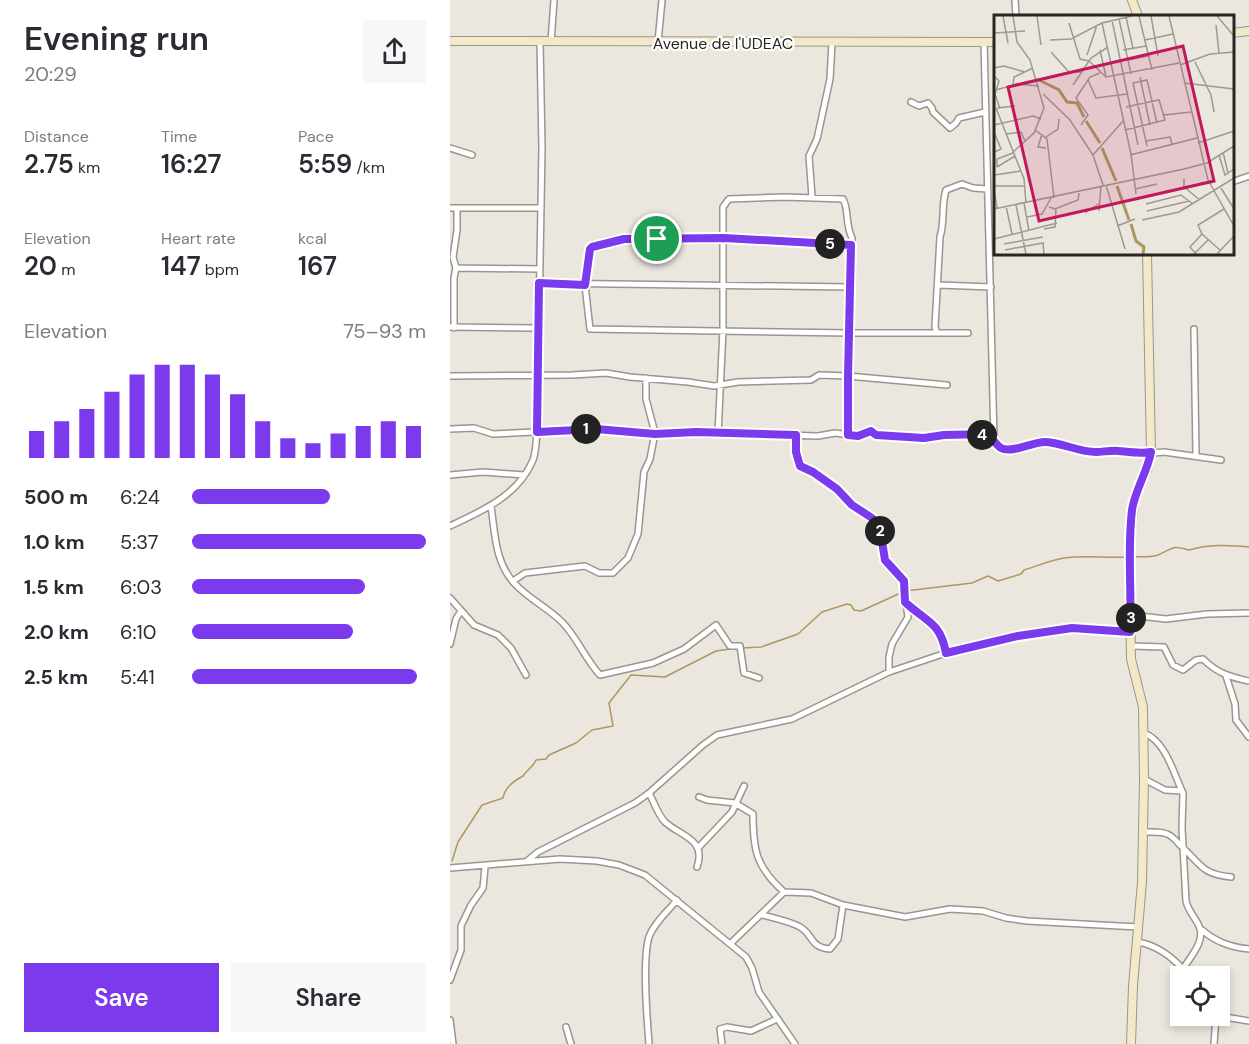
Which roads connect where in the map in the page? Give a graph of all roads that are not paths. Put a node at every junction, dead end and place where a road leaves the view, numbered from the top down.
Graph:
1 (554, 0) edge
2 (662, 0) edge
3 (1132, 0) edge
4 (1138, 15) edge
5 (1249, 31) edge
6 (1234, 33) edge
7 (450, 41) edge
8 (540, 42) junction
9 (551, 42) junction
10 (658, 42) junction
11 (984, 42) junction
12 (994, 42) edge
13 (832, 43) junction
14 (911, 102) dead end
15 (985, 112) junction
16 (450, 148) edge
17 (472, 155) dead end
18 (1249, 176) edge
19 (1234, 182) edge
20 (987, 189) junction
21 (812, 197) junction
22 (453, 208) edge
23 (541, 208) junction
24 (724, 238) junction
25 (851, 245) junction
26 (1147, 255) edge
27 (456, 268) junction
28 (540, 269) junction
29 (539, 283) junction
30 (585, 285) junction
31 (723, 285) junction
32 (939, 285) junction
33 (850, 286) junction
34 (991, 287) junction
35 (452, 327) edge
36 (538, 328) junction
37 (1194, 329) dead end
38 (723, 330) junction
39 (850, 333) junction
40 (937, 333) junction
41 (968, 333) dead end
42 (538, 375) junction
43 (450, 376) edge
44 (848, 376) junction
45 (646, 378) junction
46 (721, 384) junction
47 (947, 385) dead end
48 (450, 429) edge
49 (537, 432) junction
50 (655, 434) junction
51 (718, 434) junction
52 (796, 435) junction
53 (848, 435) junction
54 (994, 440) junction
55 (1151, 452) junction
56 (1196, 455) junction
57 (1221, 460) dead end
58 (524, 475) junction
59 (450, 476) edge
60 (491, 506) junction
61 (450, 526) edge
62 (513, 581) junction
63 (450, 597) edge
64 (905, 602) junction
65 (461, 611) junction
66 (1249, 613) edge
67 (1131, 615) junction
68 (1130, 632) junction
69 (450, 644) edge
70 (1131, 646) junction
71 (946, 653) junction
72 (889, 672) junction
73 (526, 675) dead end
74 (1226, 676) junction
75 (759, 678) dead end
76 (1249, 681) edge
77 (1144, 733) junction
78 (1249, 738) edge
79 (1144, 779) junction
80 (744, 786) dead end
81 (1182, 791) junction
82 (649, 793) junction
83 (699, 797) dead end
84 (735, 803) junction
85 (1144, 832) junction
86 (1183, 847) junction
87 (698, 848) junction
88 (527, 861) junction
89 (485, 867) junction
90 (697, 867) dead end
91 (450, 868) edge
92 (1231, 877) dead end
93 (784, 892) junction
94 (677, 900) junction
95 (843, 905) junction
96 (762, 915) junction
97 (1138, 927) junction
98 (1200, 929) junction
99 (1137, 942) junction
100 (730, 944) junction
101 (1249, 949) edge
102 (1179, 966) edge
103 (1185, 966) edge
104 (450, 980) edge
105 (1230, 1018) edge
106 (777, 1019) junction
107 (450, 1020) edge
108 (1249, 1021) edge
109 (1217, 1026) edge
110 (566, 1027) dead end
111 (453, 1044) edge
112 (571, 1044) edge
113 (649, 1044) edge
114 (722, 1044) edge
115 (795, 1044) edge
116 (1131, 1044) edge
117 (1214, 1044) edge

1 - 9 street
2 - 10 street
3 - 4 street
5 - 6 street
7 - 8 street, Avenue de I'UDEAC
8 - 9 street, Avenue de I'UDEAC
8 - 23 street
9 - 10 street, Avenue de I'UDEAC
10 - 13 street, Avenue de I'UDEAC
11 - 12 street, Avenue de I'UDEAC
11 - 13 street, Avenue de I'UDEAC
11 - 15 street
13 - 21 street
14 - 15 street
15 - 20 street
16 - 17 street
18 - 19 street
20 - 32 street
20 - 34 street
21 - 24 street
21 - 25 street
22 - 23 street
22 - 27 street
23 - 28 street
24 - 25 street
24 - 30 street
24 - 31 street
25 - 33 street
26 - 55 street
27 - 28 street
27 - 35 street
28 - 29 street
29 - 30 street
29 - 36 street
30 - 31 street
30 - 38 street
31 - 33 street
31 - 38 street
32 - 34 street
32 - 40 street
33 - 39 street
34 - 54 street
35 - 36 street
36 - 42 street
37 - 56 street
38 - 39 street
38 - 46 street
39 - 40 street
39 - 44 street
40 - 41 street
42 - 43 street
42 - 45 street
42 - 49 street
44 - 46 street
44 - 47 street
44 - 53 street
45 - 46 street
45 - 50 street
46 - 51 street
48 - 49 street
49 - 50 street
49 - 58 street
50 - 51 street
50 - 62 street
51 - 52 street
52 - 53 street
52 - 64 street
53 - 54 street
54 - 55 street
55 - 56 street
55 - 67 street
56 - 57 street
58 - 59 street
58 - 60 street
60 - 61 street
60 - 62 street
62 - 75 street
63 - 65 street
64 - 71 street
64 - 72 street
65 - 69 street
65 - 73 street
66 - 67 street
67 - 68 street
68 - 70 street
68 - 71 street
70 - 74 street
70 - 77 street
71 - 72 street
72 - 82 street
74 - 76 street
74 - 78 street
77 - 79 street
77 - 81 street
79 - 81 street
79 - 85 street
80 - 84 street
81 - 86 street
82 - 87 street
82 - 88 street
83 - 84 street
84 - 87 street
84 - 93 street
85 - 86 street
85 - 97 street
86 - 92 street
86 - 98 street
87 - 90 street
88 - 89 street
88 - 94 street
89 - 91 street
89 - 104 street
93 - 95 street
93 - 96 street
94 - 100 street
94 - 113 street
95 - 96 street
95 - 97 street
96 - 100 street
97 - 99 street
98 - 101 street
98 - 103 street
99 - 102 street
99 - 116 street
100 - 106 street
105 - 108 street
106 - 114 street
106 - 115 street
107 - 111 street
109 - 117 street
110 - 112 street

